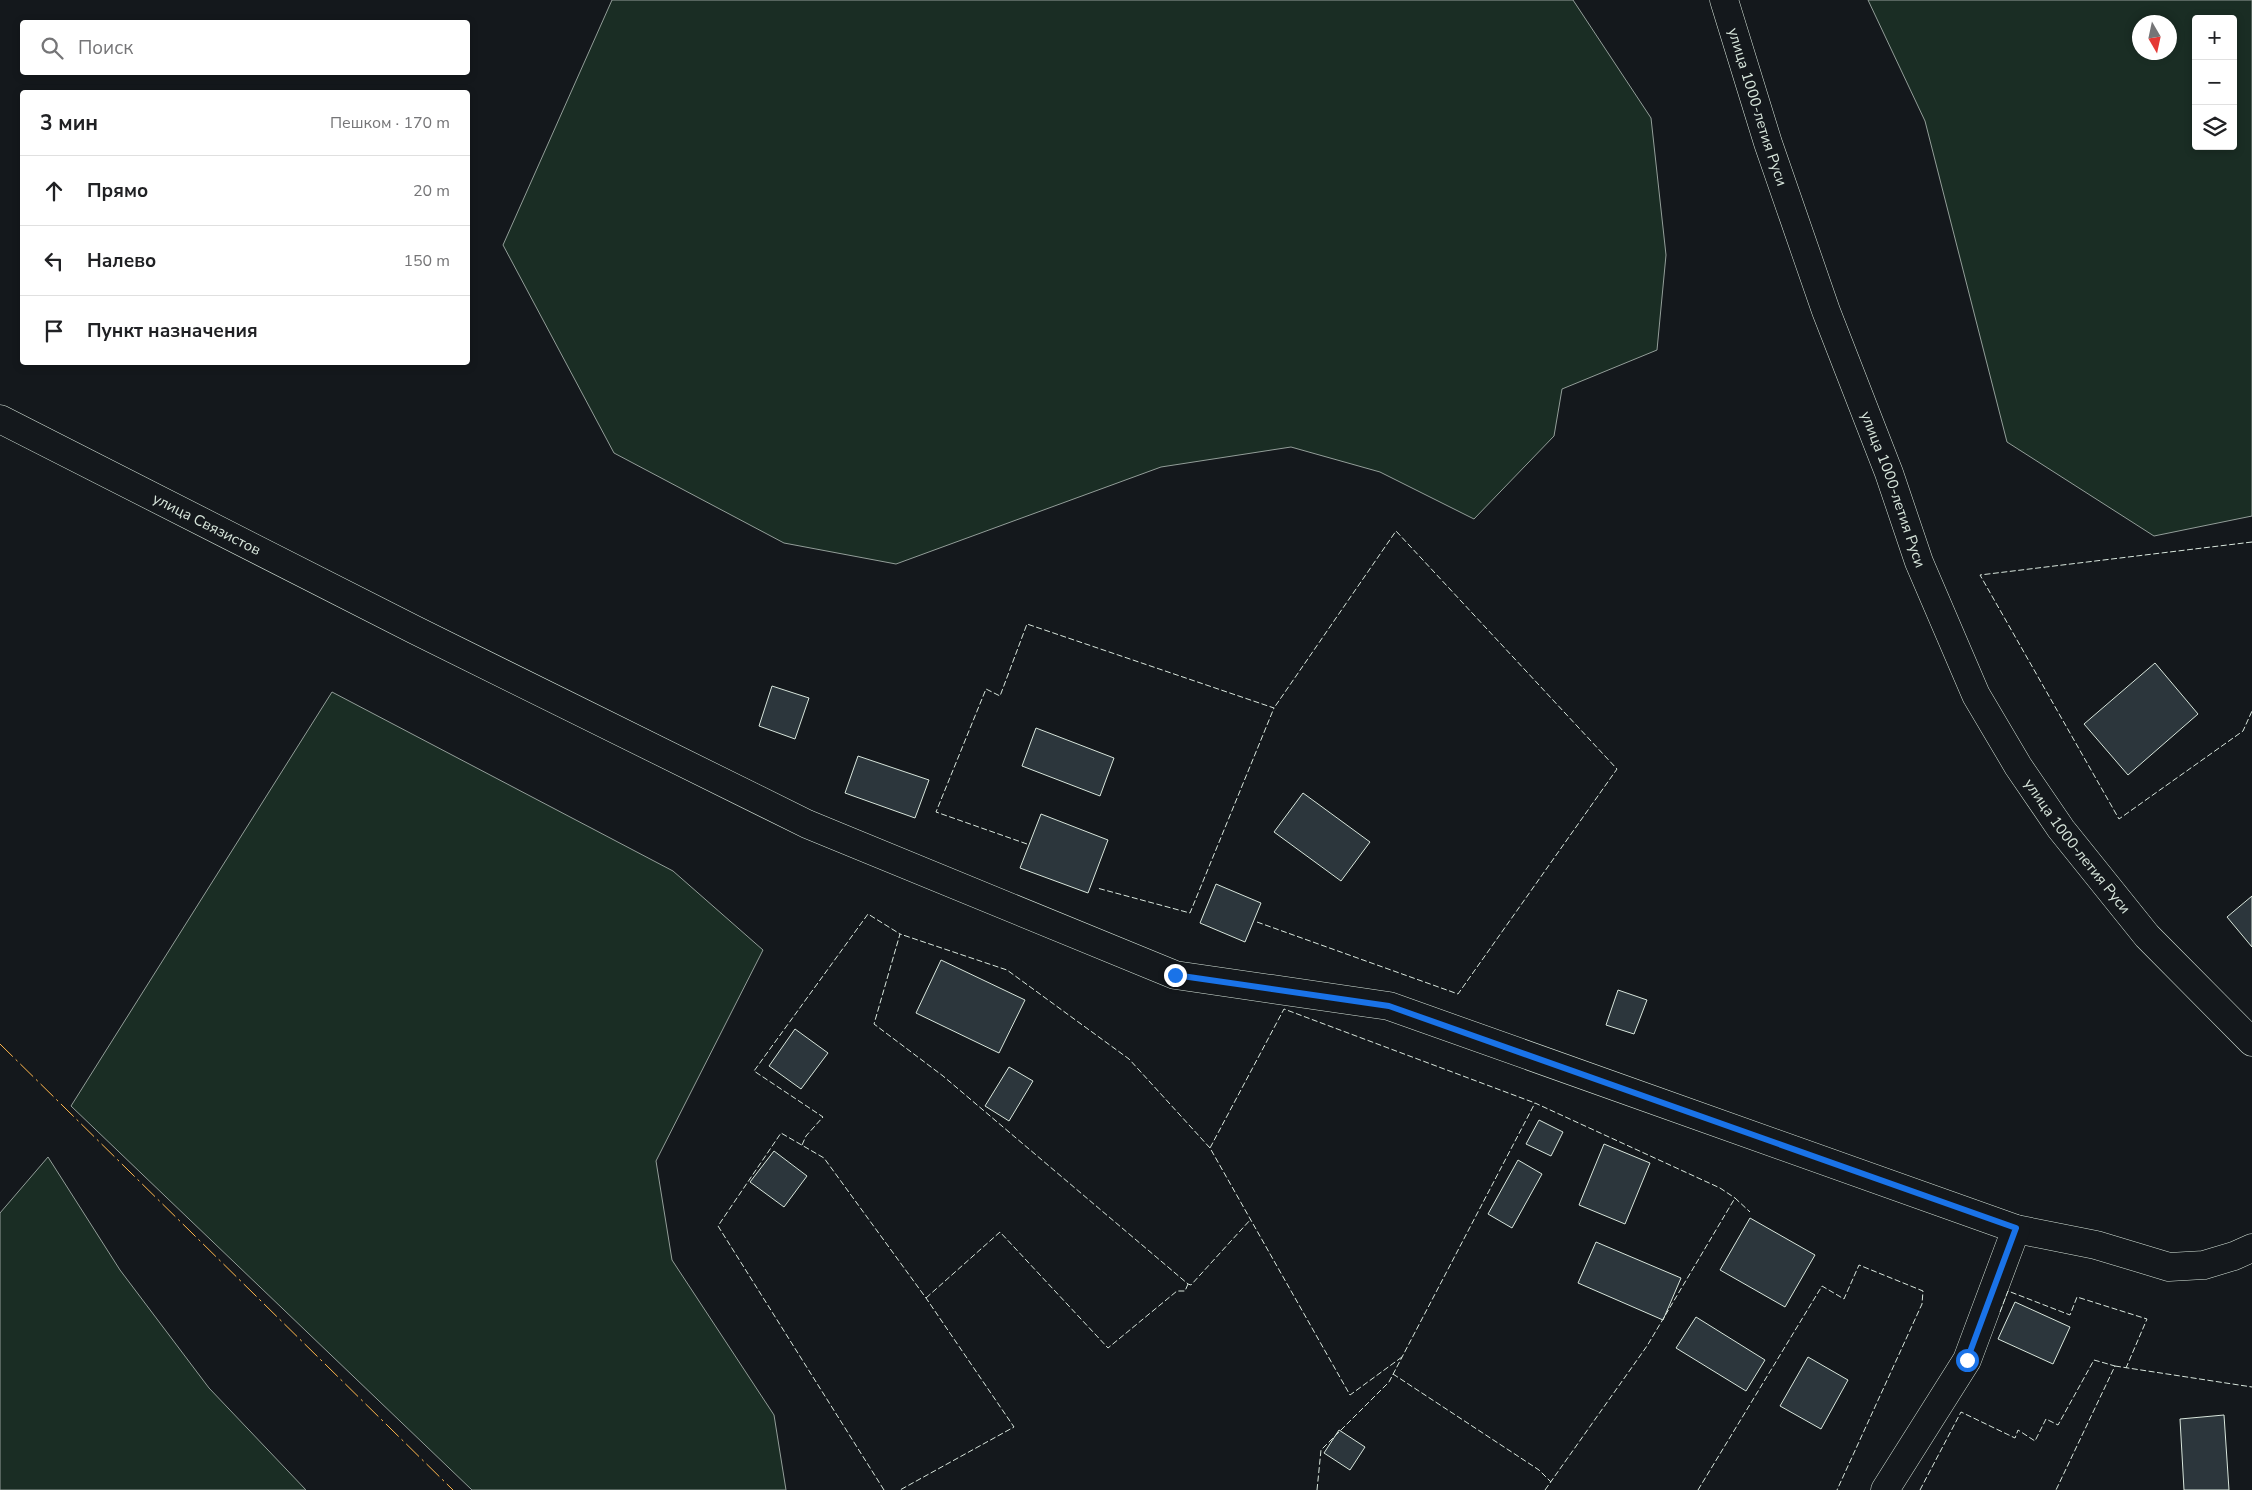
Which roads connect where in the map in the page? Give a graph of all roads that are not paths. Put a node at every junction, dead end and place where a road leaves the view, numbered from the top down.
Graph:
1 (1724, 0) edge
2 (0, 419) edge
3 (2252, 1042) edge
4 (2016, 1228) junction
5 (2252, 1248) edge
6 (1885, 1490) edge

1 - 3 street, улица 1000-летия Руси
2 - 4 street, улица Связистов
4 - 5 street, улица Связистов
4 - 6 street

